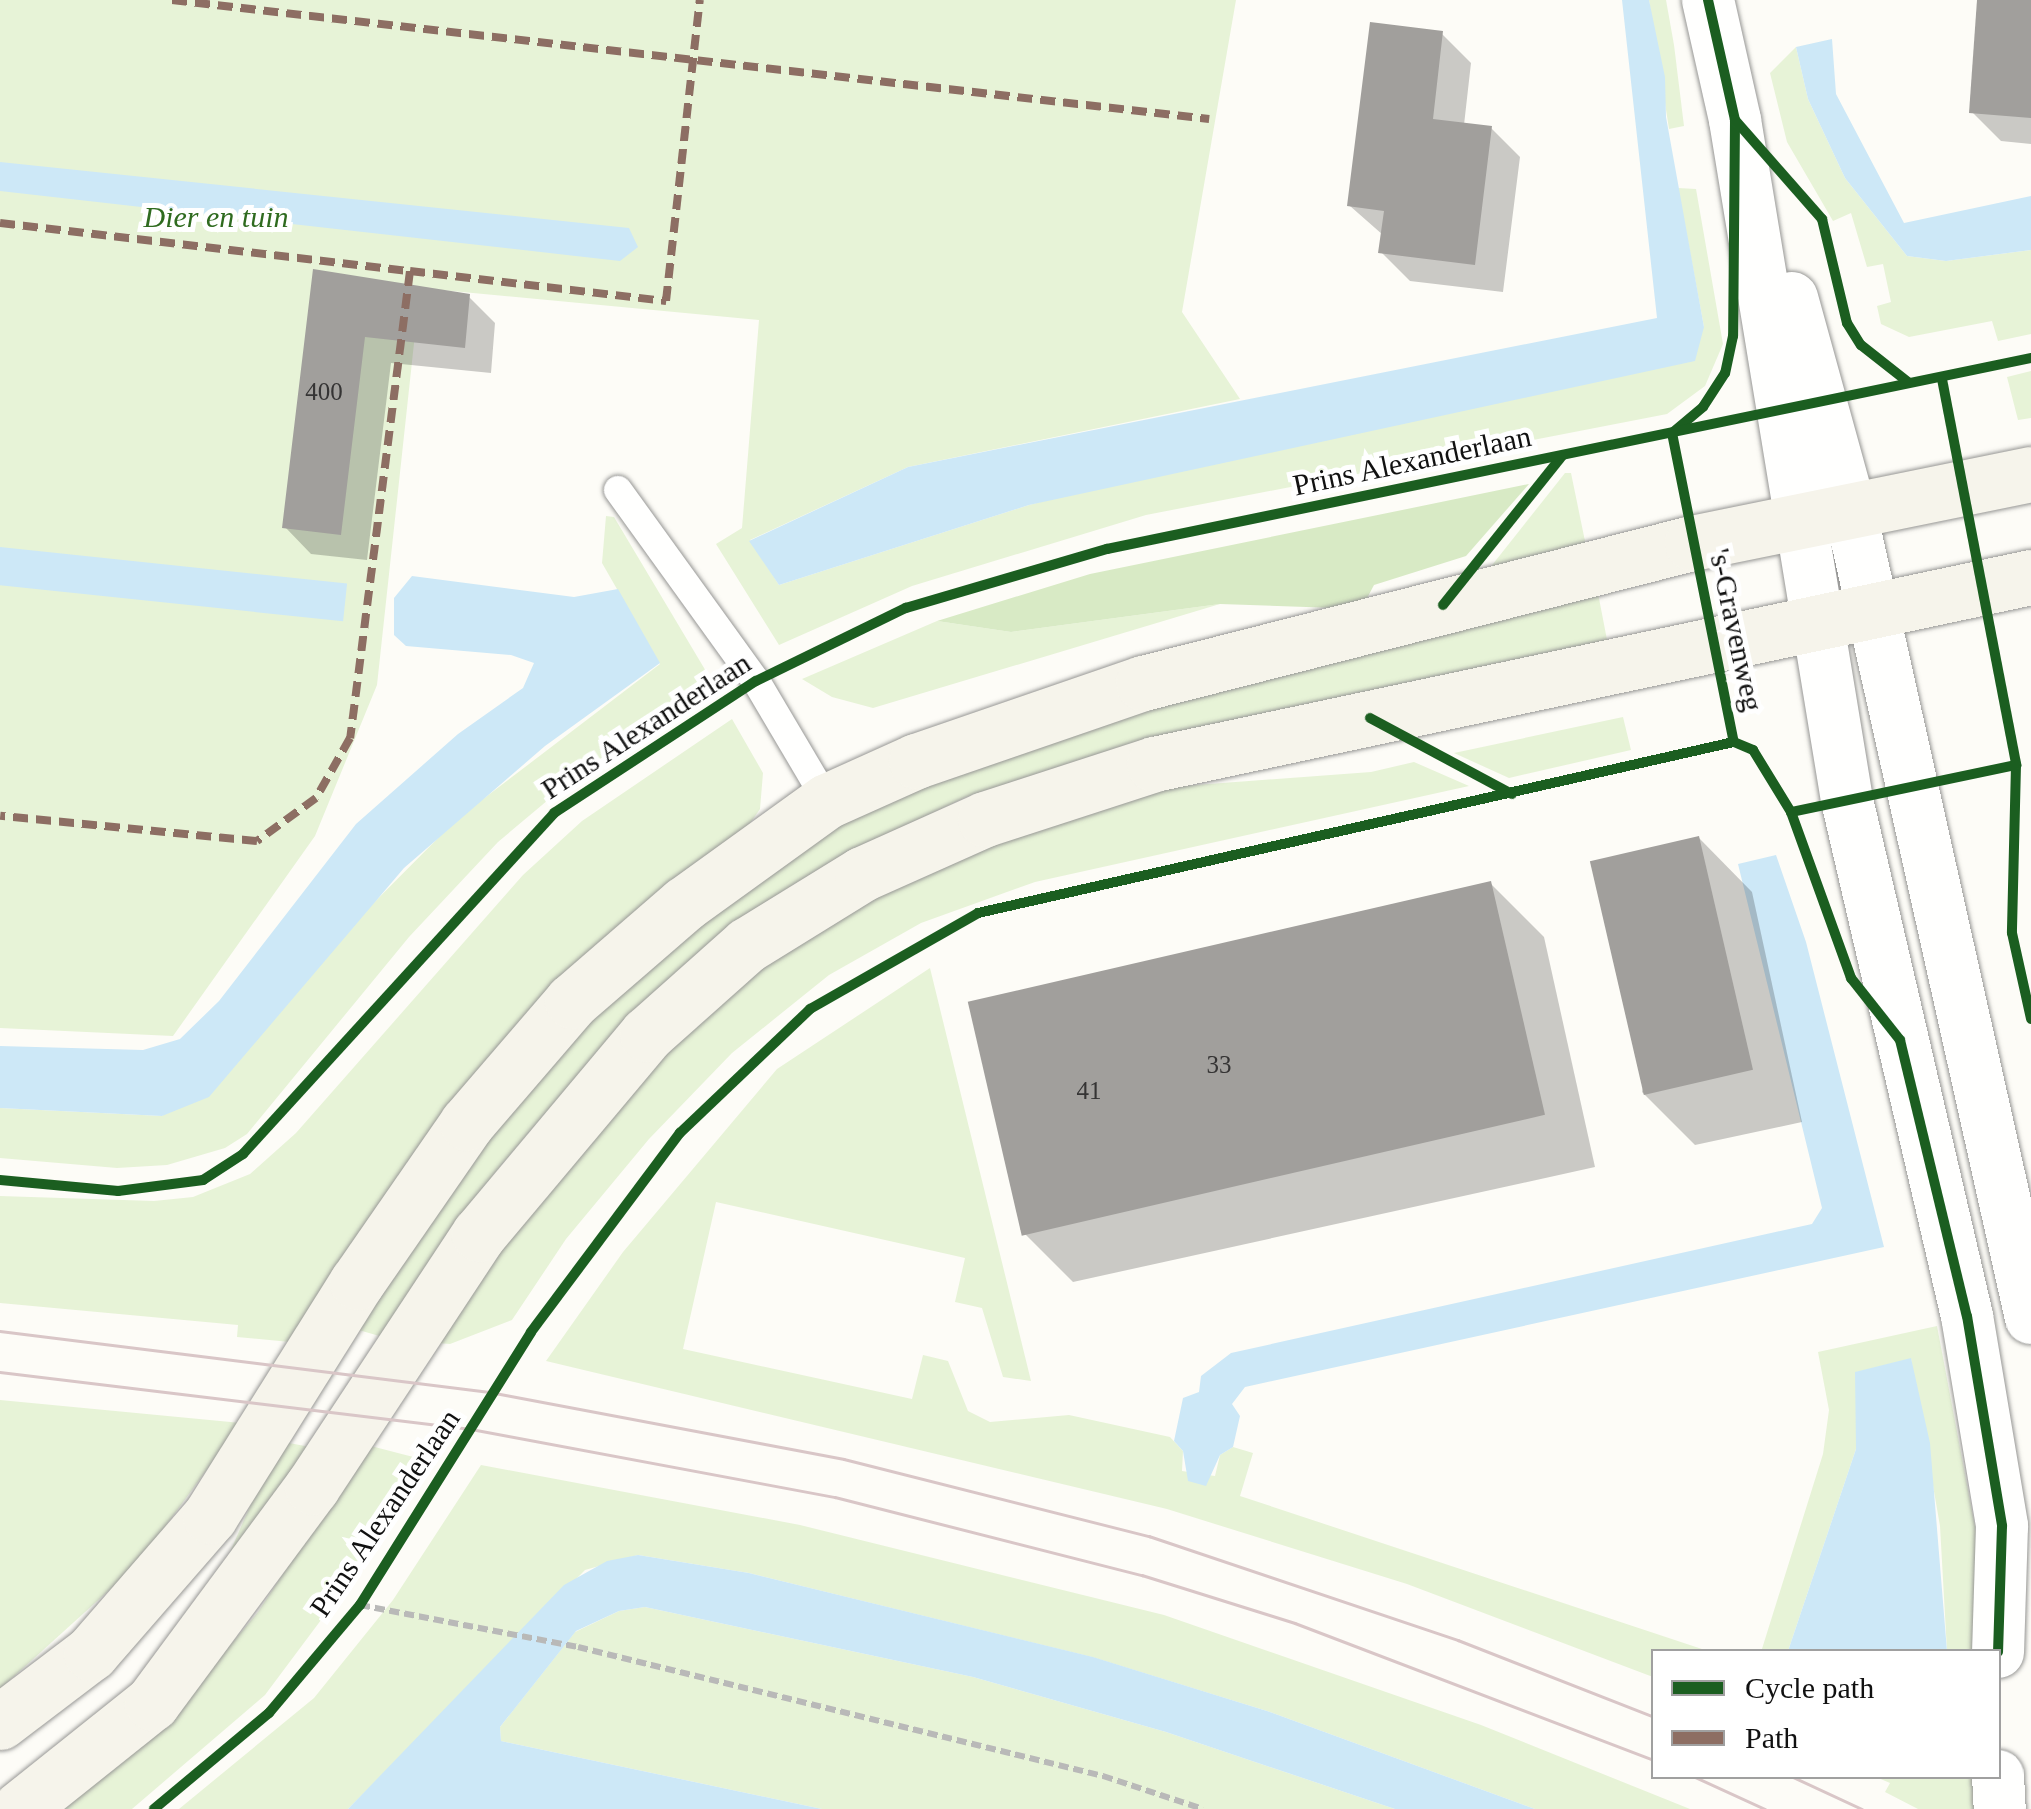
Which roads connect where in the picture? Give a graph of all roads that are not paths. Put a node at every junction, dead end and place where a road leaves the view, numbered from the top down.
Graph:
1 (1708, 0) edge
2 (1735, 120) junction
3 (2031, 474) edge
4 (618, 490) dead end
5 (1850, 509) junction
6 (1796, 520) junction
7 (2031, 577) edge
8 (1873, 608) junction
9 (1816, 618) junction
10 (827, 801) junction
11 (2030, 1309) edge
12 (1966, 1316) junction
13 (2031, 1318) edge
14 (1998, 1649) edge
15 (0, 1722) edge
16 (1998, 1779) edge
17 (19, 1809) edge
18 (2000, 1809) edge

1 - 2 street
2 - 5 street
2 - 6 street
3 - 5 main road
4 - 10 lane
5 - 6 main road
5 - 8 street
6 - 9 street
6 - 10 main road
7 - 8 main road
8 - 9 main road
8 - 11 street
9 - 12 street
9 - 17 main road
10 - 15 main road
11 - 12 street
11 - 13 street
12 - 14 street
16 - 18 street

